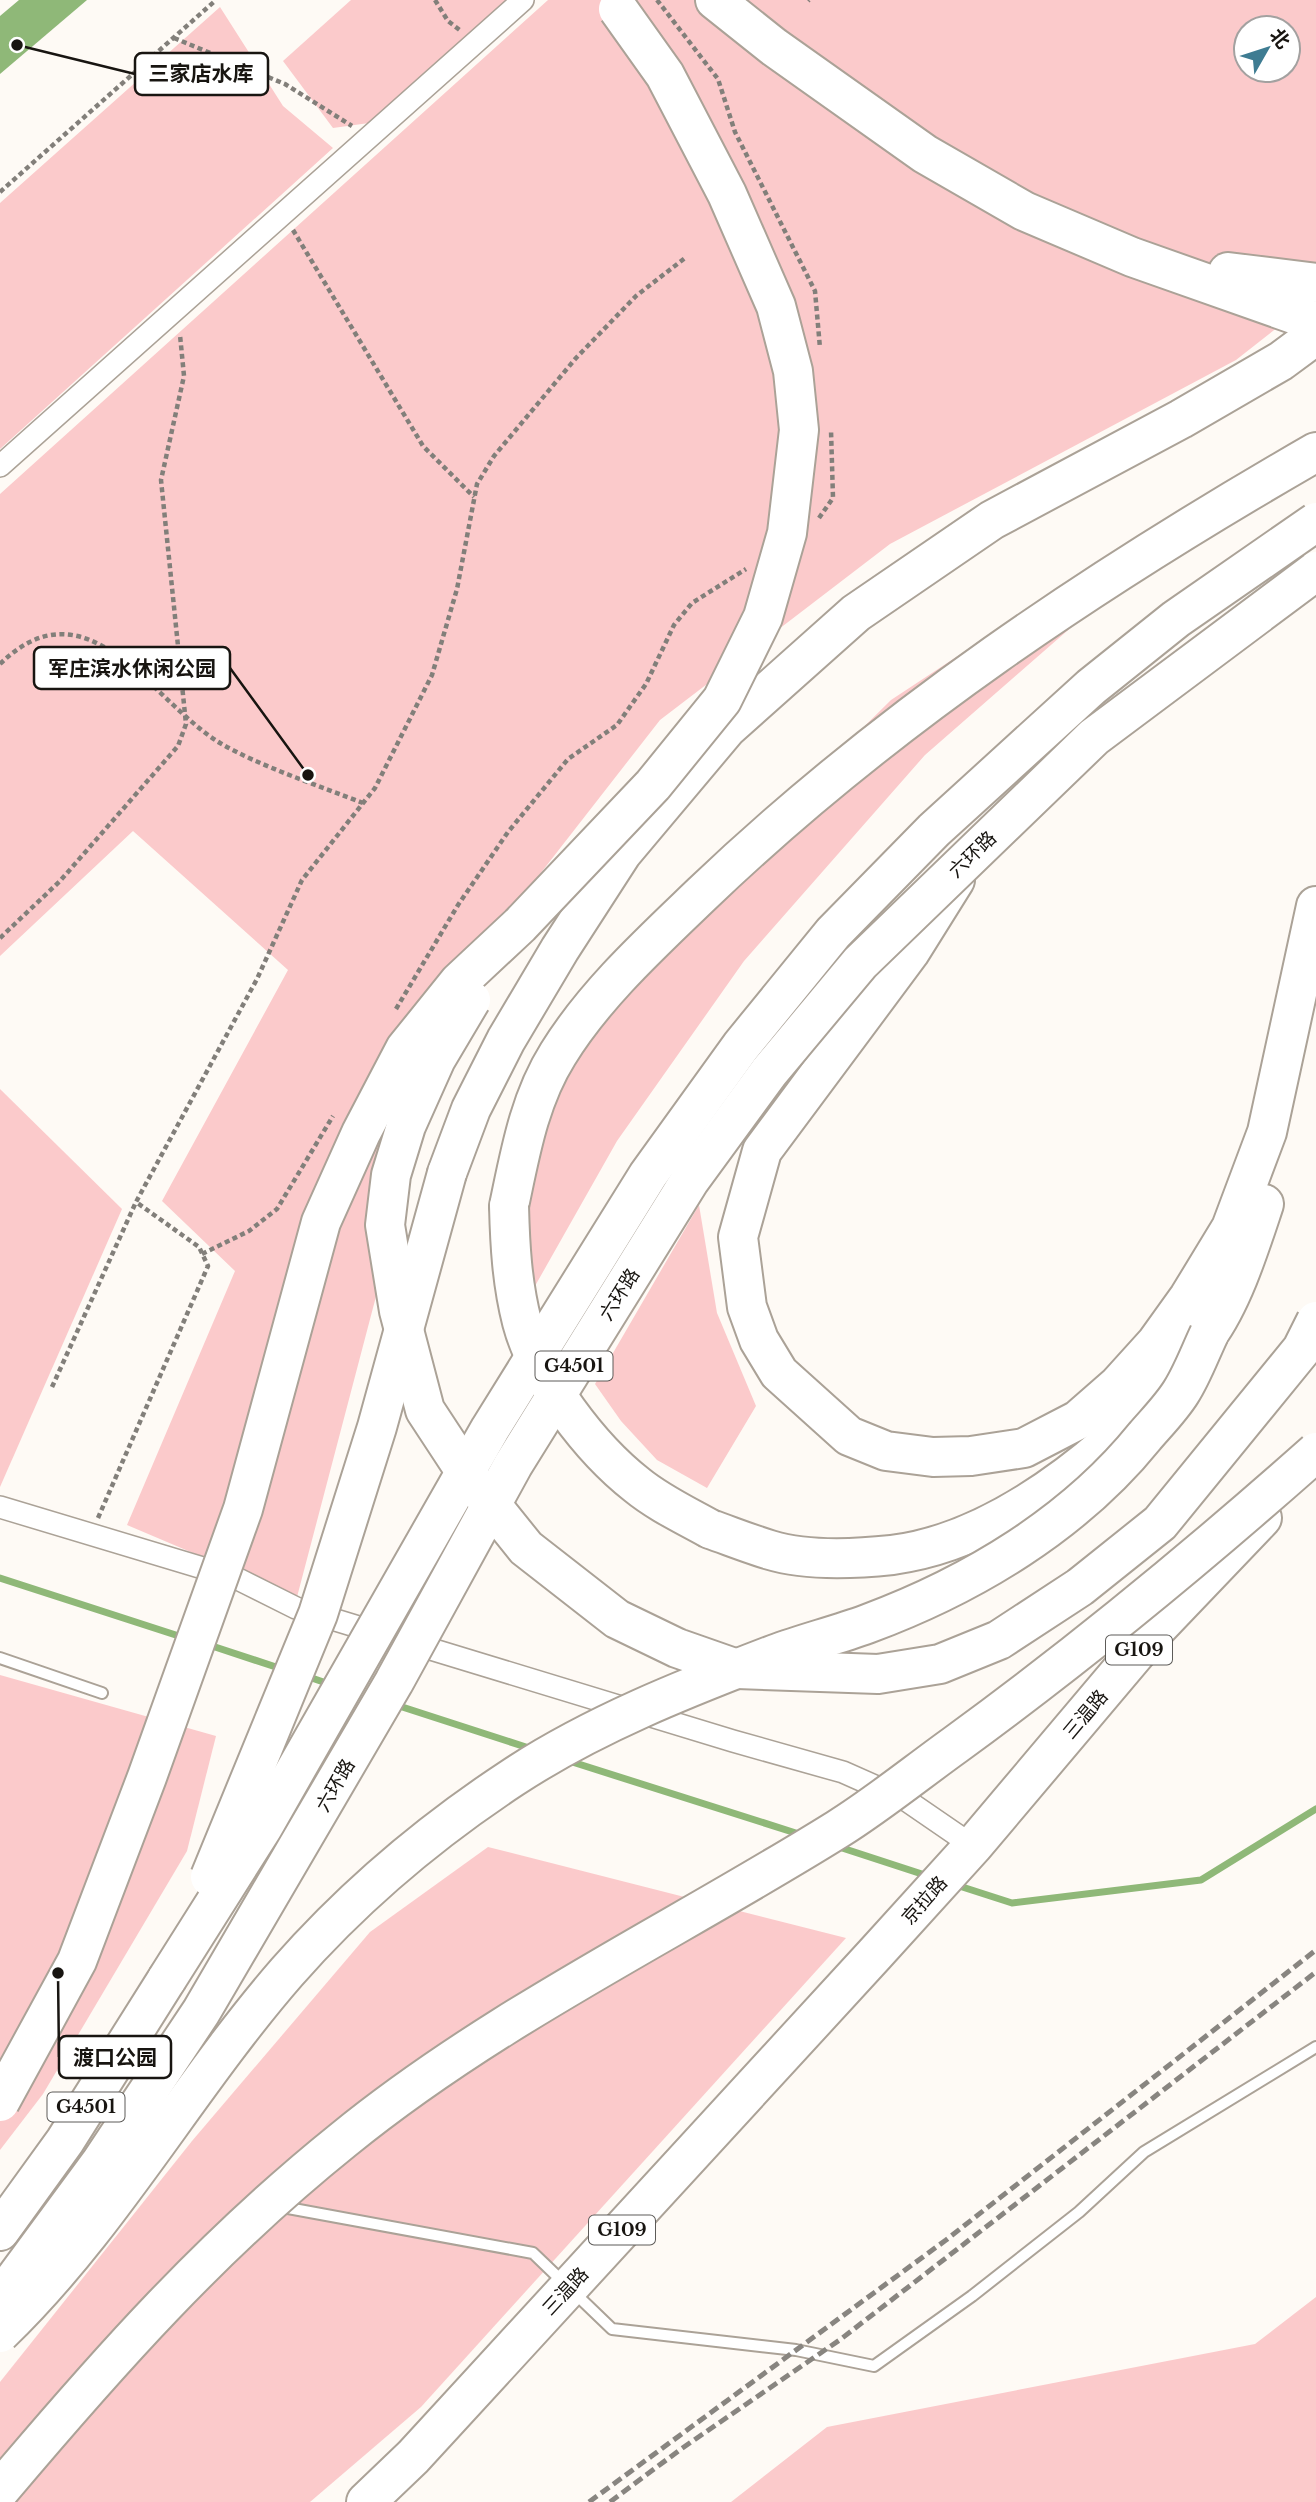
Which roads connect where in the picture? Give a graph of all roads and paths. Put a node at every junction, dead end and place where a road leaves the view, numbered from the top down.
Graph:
1 (216, 0) edge
2 (435, 0) edge
3 (523, 0) edge
4 (657, 0) edge
5 (715, 0) edge
6 (614, 4) edge
7 (174, 38) junction
8 (475, 43) junction
9 (369, 138) junction
10 (0, 192) edge
11 (284, 215) junction
12 (1132, 257) junction
13 (685, 258) dead end
14 (1316, 283) edge
15 (177, 309) junction
16 (1316, 322) edge
17 (1316, 335) edge
18 (821, 359) dead end
19 (831, 425) dead end
20 (1316, 452) edge
21 (0, 466) edge
22 (474, 497) junction
23 (1316, 522) edge
24 (813, 527) dead end
25 (747, 568) dead end
26 (1316, 570) edge
27 (0, 664) edge
28 (185, 715) junction
29 (363, 803) junction
30 (969, 857) junction
31 (1316, 906) edge
32 (520, 925) junction
33 (0, 938) edge
34 (1316, 993) edge
35 (394, 1013) dead end
36 (337, 1109) dead end
37 (136, 1202) junction
38 (1243, 1229) junction
39 (202, 1254) junction
40 (1316, 1321) edge
41 (1209, 1334) junction
42 (52, 1387) dead end
43 (1316, 1452) edge
44 (1316, 1463) edge
45 (0, 1507) edge
46 (91, 1535) junction
47 (0, 1658) edge
48 (102, 1693) dead end
49 (973, 1846) junction
50 (875, 1954) joint
51 (167, 1979) junction
52 (1316, 2047) edge
53 (0, 2102) edge
54 (288, 2208) dead end
55 (0, 2231) edge
56 (569, 2287) junction
57 (0, 2299) edge
58 (0, 2333) edge
59 (0, 2490) edge
60 (366, 2502) edge

1 - 7 path
2 - 8 path
3 - 8 street
4 - 18 path
5 - 12 highway
6 - 32 highway, bridge
7 - 9 path
7 - 10 path
8 - 9 street
9 - 11 street
11 - 15 street
11 - 22 path
12 - 14 highway
12 - 16 highway
13 - 22 path
15 - 21 street
15 - 28 path
17 - 51 highway, bridge
19 - 24 path
20 - 41 highway, bridge
22 - 29 path
23 - 51 highway, 六环路 / G4501, bridge
25 - 35 path
26 - 30 highway, 六环路 / G4501, bridge
27 - 28 path
28 - 29 path
28 - 33 path
29 - 37 path
30 - 38 highway, bridge
30 - 57 highway, 六环路 / G4501, bridge
31 - 38 highway
32 - 40 highway, bridge
32 - 53 highway, bridge
34 - 38 highway
36 - 39 path
37 - 39 path
37 - 42 path
38 - 41 highway
39 - 46 path
41 - 58 highway, bridge
43 - 59 highway, bridge
44 - 49 highway, 三温路 / G109
45 - 46 street
46 - 49 street
47 - 48 lane
49 - 50 highway, 京拉路 / G109
50 - 56 highway, 三温路 / G109
51 - 55 highway, 六环路 / G4501
52 - 56 lane
54 - 56 lane
56 - 60 highway, 三温路 / G109

